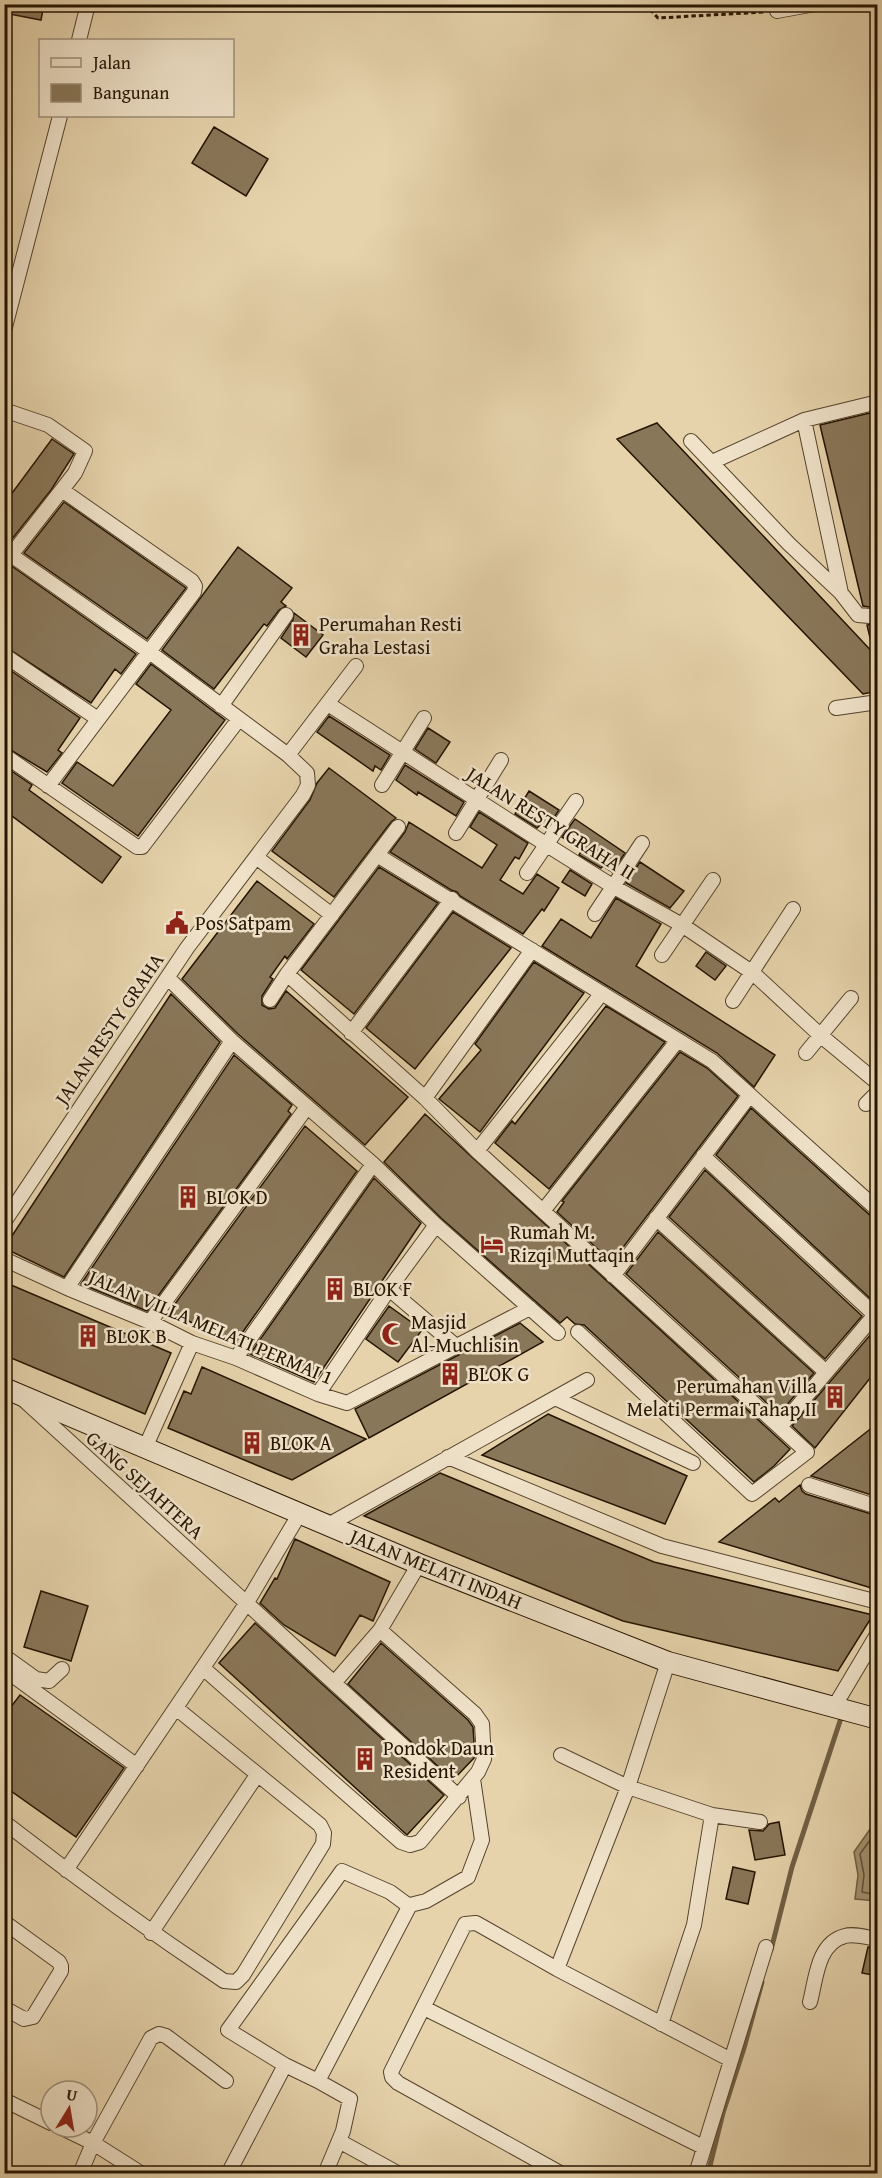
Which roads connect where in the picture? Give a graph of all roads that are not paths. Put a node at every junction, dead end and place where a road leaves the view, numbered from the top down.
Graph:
1 (88, 4) edge
2 (815, 4) edge
3 (777, 11) road end
4 (79, 39) edge
5 (60, 117) edge
6 (4, 332) edge
7 (878, 402) edge
8 (4, 410) edge
9 (804, 420) junction
10 (691, 441) dead end
11 (711, 462) junction
12 (62, 490) junction
13 (8, 560) edge
14 (841, 593) junction
15 (878, 614) edge
16 (286, 615) dead end
17 (148, 651) junction
18 (4, 655) edge
19 (356, 666) dead end
20 (878, 702) edge
21 (328, 704) junction
22 (221, 706) junction
23 (836, 708) dead end
24 (424, 718) dead end
25 (98, 719) junction
26 (239, 719) junction
27 (402, 752) junction
28 (4, 755) edge
29 (288, 755) junction
30 (501, 760) dead end
31 (382, 785) dead end
32 (48, 786) junction
33 (477, 800) junction
34 (576, 801) dead end
35 (398, 827) dead end
36 (456, 833) dead end
37 (642, 843) dead end
38 (547, 845) junction
39 (377, 855) junction
40 (256, 857) junction
41 (527, 873) dead end
42 (713, 880) dead end
43 (614, 886) junction
44 (452, 899) junction
45 (793, 909) dead end
46 (595, 914) dead end
47 (332, 915) junction
48 (682, 925) junction
49 (532, 950) junction
50 (662, 956) dead end
51 (753, 973) junction
52 (286, 974) junction
53 (168, 978) junction
54 (602, 993) junction
55 (851, 998) dead end
56 (270, 1000) dead end
57 (733, 1001) dead end
58 (351, 1033) junction
59 (820, 1035) junction
60 (678, 1040) junction
61 (232, 1041) junction
62 (806, 1053) dead end
63 (878, 1083) edge
64 (878, 1092) edge
65 (750, 1095) junction
66 (425, 1098) junction
67 (866, 1104) dead end
68 (307, 1107) junction
69 (477, 1151) junction
70 (703, 1156) junction
71 (373, 1164) junction
72 (878, 1210) edge
73 (543, 1211) junction
74 (656, 1218) junction
75 (4, 1222) edge
76 (436, 1225) junction
77 (4, 1259) edge
78 (613, 1276) junction
79 (67, 1288) junction
80 (389, 1289) junction
81 (530, 1308) junction
82 (876, 1312) edge
83 (150, 1322) junction
84 (578, 1332) dead end
85 (558, 1333) dead end
86 (192, 1343) junction
87 (456, 1346) junction
88 (236, 1358) junction
89 (826, 1372) junction
90 (586, 1380) dead end
91 (11, 1392) edge
92 (318, 1394) junction
93 (555, 1398) junction
94 (780, 1427) junction
95 (145, 1448) junction
96 (448, 1457) junction
97 (693, 1463) dead end
98 (809, 1485) dead end
99 (878, 1507) edge
100 (300, 1513) junction
101 (328, 1525) junction
102 (418, 1564) junction
103 (878, 1602) edge
104 (246, 1604) junction
105 (380, 1630) junction
106 (878, 1632) edge
107 (4, 1656) edge
108 (668, 1662) junction
109 (203, 1668) junction
110 (4, 1669) edge
111 (62, 1669) dead end
112 (334, 1683) junction
113 (834, 1707) junction
114 (176, 1708) junction
115 (878, 1719) edge
116 (561, 1755) dead end
117 (137, 1766) junction
118 (257, 1775) junction
119 (473, 1779) junction
120 (628, 1787) junction
121 (459, 1797) junction
122 (712, 1815) junction
123 (4, 1822) edge
124 (760, 1822) dead end
125 (66, 1870) junction
126 (410, 1906) junction
127 (4, 1922) edge
128 (152, 1933) junction
129 (878, 1940) edge
130 (766, 1947) dead end
131 (558, 1970) junction
132 (810, 2002) dead end
133 (424, 2007) junction
134 (4, 2008) edge
135 (661, 2024) junction
136 (731, 2060) junction
137 (285, 2065) junction
138 (318, 2080) junction
139 (226, 2081) dead end
140 (4, 2100) edge
141 (39, 2117) edge
142 (85, 2139) edge
143 (339, 2141) junction
144 (93, 2143) junction
145 (703, 2147) junction
146 (80, 2174) edge
147 (142, 2174) edge
148 (228, 2174) edge
149 (325, 2174) edge
150 (399, 2174) edge
151 (562, 2174) edge
152 (696, 2174) edge

1 - 4 street
2 - 3 street
5 - 6 street
7 - 9 street
8 - 12 street
9 - 11 street
9 - 14 street
10 - 11 street
11 - 14 street
12 - 13 street
12 - 17 street
13 - 17 street
14 - 15 street
16 - 22 street
17 - 22 street
17 - 25 street
18 - 25 street
19 - 21 street
20 - 23 street
21 - 27 street, JALAN RESTY GRAHA II
21 - 29 street
22 - 26 street
24 - 27 street
25 - 32 street
26 - 29 street
26 - 32 street
27 - 31 street
27 - 33 street, JALAN RESTY GRAHA II
28 - 32 street
29 - 40 street, JALAN RESTY GRAHA
30 - 33 street
33 - 36 street
33 - 38 street, JALAN RESTY GRAHA II
34 - 38 street
35 - 39 street
37 - 43 street
38 - 41 street
38 - 43 street, JALAN RESTY GRAHA II
39 - 44 street
39 - 47 street
40 - 47 street
40 - 53 street, JALAN RESTY GRAHA
42 - 48 street
43 - 46 street
43 - 48 street, JALAN RESTY GRAHA II
44 - 49 street
44 - 58 street
45 - 51 street
47 - 52 street
48 - 50 street
48 - 51 street, JALAN RESTY GRAHA II
49 - 54 street
49 - 66 street
51 - 57 street
51 - 59 street, JALAN RESTY GRAHA II
52 - 56 street
52 - 58 street
53 - 61 street
53 - 75 street, JALAN RESTY GRAHA
54 - 60 street
54 - 69 street
55 - 59 street
58 - 66 street
59 - 62 street
59 - 63 street, JALAN RESTY GRAHA II
60 - 65 street
60 - 73 street
61 - 68 street
61 - 79 street
64 - 67 street
65 - 70 street
65 - 72 street
66 - 69 street
68 - 71 street
68 - 83 street
69 - 73 street
70 - 74 street
70 - 82 street
71 - 76 street
71 - 88 street
73 - 78 street
74 - 78 street
74 - 89 street
76 - 80 street
76 - 81 street
77 - 79 street, JALAN VILLA MELATI PERMAI 1
78 - 94 street
79 - 83 street, JALAN VILLA MELATI PERMAI 1
80 - 87 street
80 - 92 street
81 - 85 street
81 - 87 street, JALAN VILLA MELATI PERMAI 1
82 - 89 street
83 - 86 street, JALAN VILLA MELATI PERMAI 1
84 - 94 street
86 - 88 street, JALAN VILLA MELATI PERMAI 1
86 - 95 street
87 - 92 street, JALAN VILLA MELATI PERMAI 1
88 - 92 street, JALAN VILLA MELATI PERMAI 1
89 - 94 street
90 - 93 street
91 - 95 main road, JALAN MELATI INDAH
91 - 104 street, GANG SEJAHTERA
93 - 96 street
93 - 97 street
95 - 100 main road, JALAN MELATI INDAH
96 - 101 street
96 - 103 street
98 - 99 street
100 - 101 main road, JALAN MELATI INDAH
100 - 104 street
101 - 102 main road, JALAN MELATI INDAH
102 - 105 street
102 - 108 main road, JALAN MELATI INDAH
104 - 109 street
104 - 112 street, GANG SEJAHTERA
105 - 112 street
105 - 119 street
106 - 113 street
107 - 111 street
108 - 113 main road, JALAN MELATI INDAH
108 - 120 street
109 - 114 street
109 - 121 street
110 - 117 street
112 - 121 street, GANG SEJAHTERA
113 - 115 main road, JALAN MELATI INDAH
114 - 117 street
114 - 118 street
116 - 120 street
117 - 125 street
118 - 128 street
118 - 128 street
119 - 121 street
119 - 126 street
120 - 122 street
120 - 131 street
122 - 124 street
122 - 135 street
123 - 125 street
125 - 128 street
126 - 137 street
126 - 138 street
127 - 134 street
129 - 132 street
130 - 136 street
131 - 133 street
131 - 135 street
133 - 145 street
133 - 151 street
135 - 136 street
136 - 145 street
137 - 138 street
137 - 148 street
138 - 143 street
139 - 144 street
140 - 141 street
142 - 144 street
143 - 149 street
143 - 150 street
144 - 146 street
144 - 147 street
145 - 152 street

